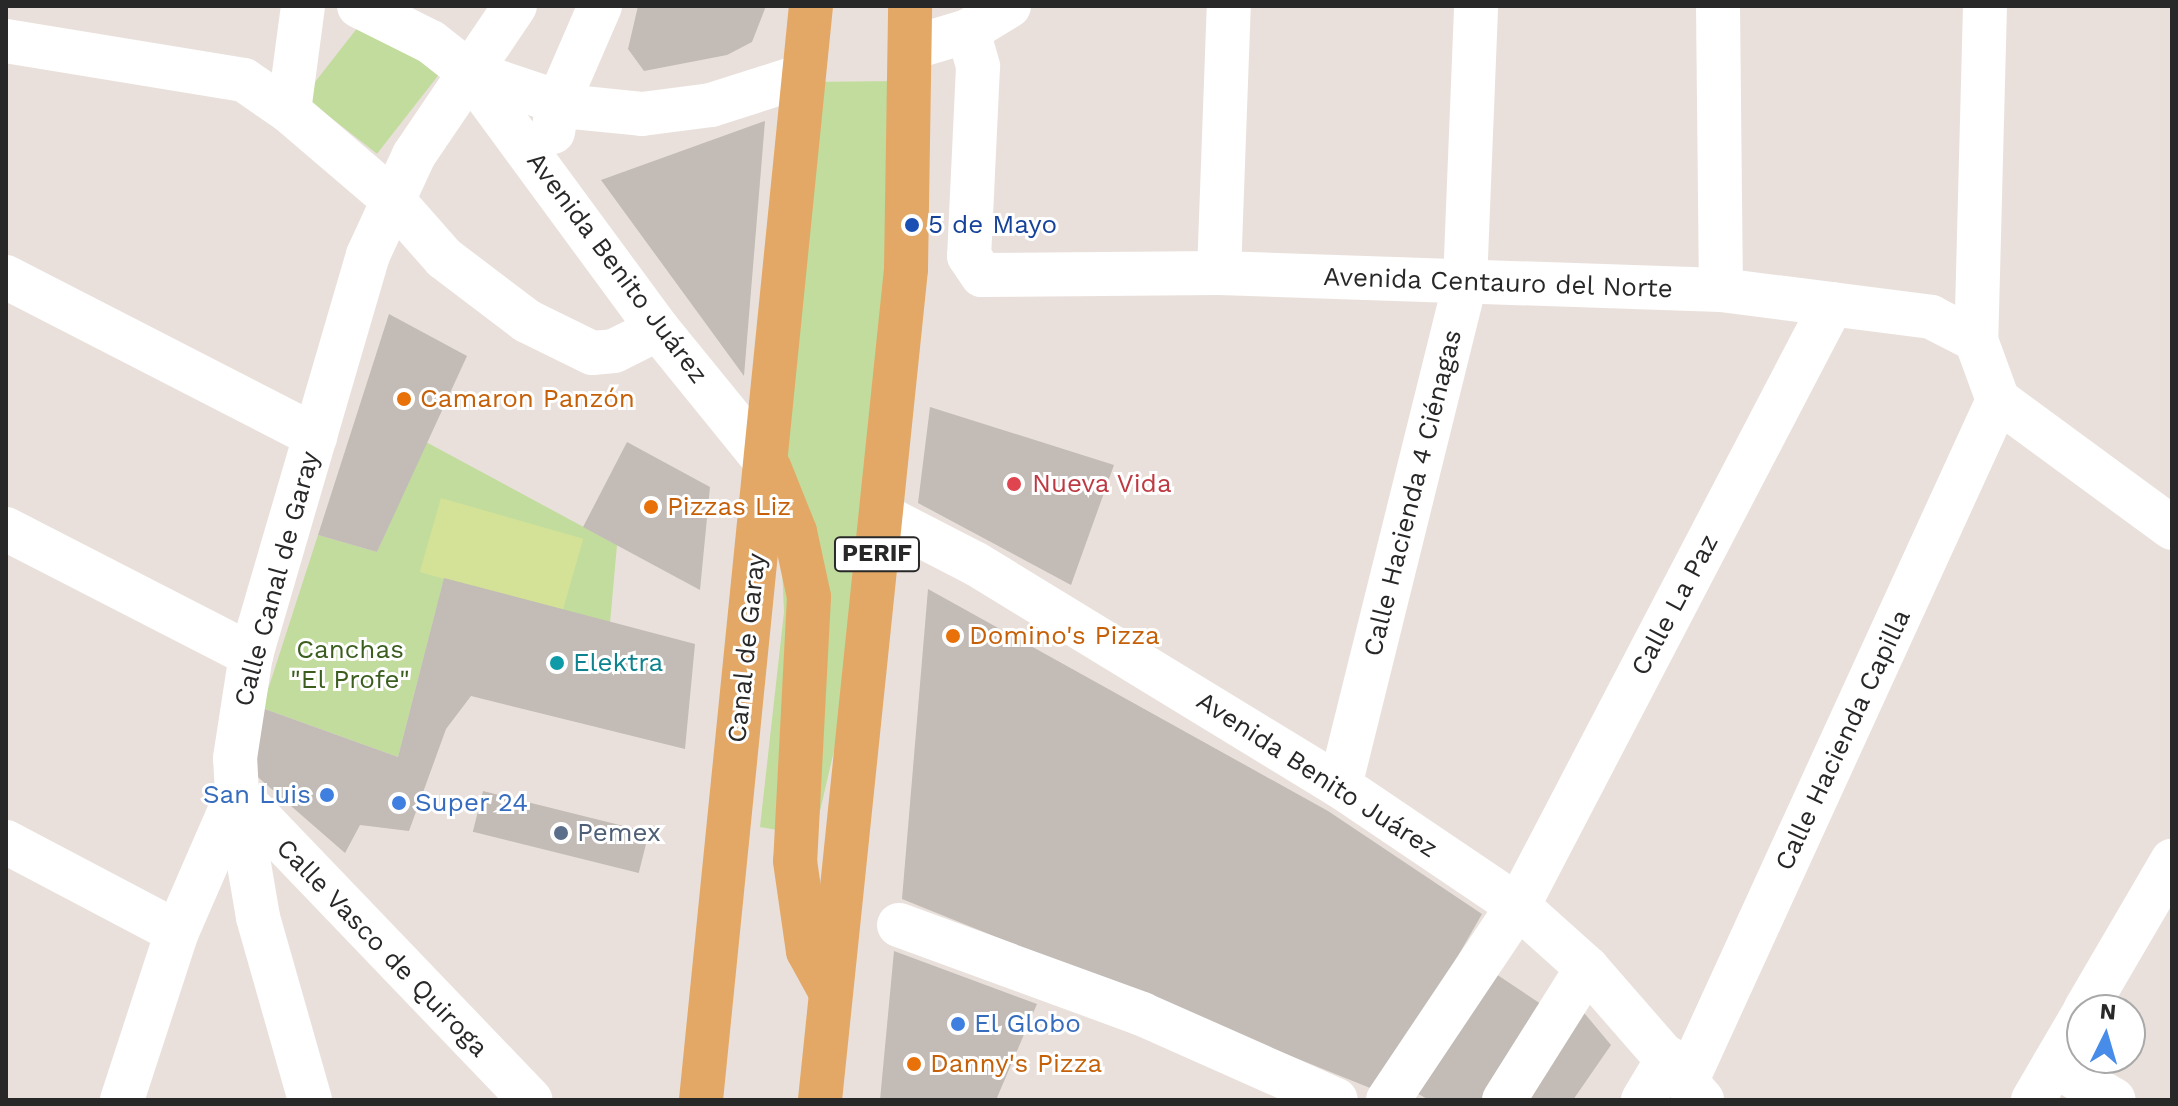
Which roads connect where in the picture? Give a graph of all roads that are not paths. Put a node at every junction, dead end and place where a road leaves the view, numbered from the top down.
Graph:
1 (303, 6) edge
2 (359, 6) edge
3 (515, 6) edge
4 (600, 6) edge
5 (811, 6) edge
6 (1009, 6) edge
7 (1229, 6) edge
8 (1476, 6) edge
9 (1718, 6) edge
10 (1985, 6) edge
11 (910, 27) edge
12 (968, 31) junction
13 (6, 41) edge
14 (469, 72) junction
15 (799, 77) junction
16 (558, 103) junction
17 (289, 111) junction
18 (551, 178) junction
19 (392, 199) junction
20 (1219, 273) junction
21 (6, 277) edge
22 (1465, 283) junction
23 (1721, 290) junction
24 (1832, 304) junction
25 (658, 329) junction
26 (1976, 340) junction
27 (1998, 400) junction
28 (315, 436) junction
29 (767, 463) junction
30 (881, 515) junction
31 (2172, 528) edge
32 (6, 529) edge
33 (251, 655) junction
34 (1340, 786) junction
35 (237, 794) junction
36 (6, 842) edge
37 (2172, 861) edge
38 (1518, 906) junction
39 (899, 925) dead end
40 (177, 932) junction
41 (1587, 968) junction
42 (831, 993) junction
43 (2094, 994) edge
44 (2066, 1043) edge
45 (1686, 1079) edge
46 (2043, 1082) edge
47 (122, 1100) edge
48 (310, 1100) edge
49 (530, 1100) edge
50 (701, 1100) edge
51 (820, 1100) edge
52 (1336, 1100) edge
53 (1389, 1100) edge
54 (1504, 1100) edge
55 (1643, 1100) edge
56 (2114, 1100) edge

1 - 17 street
2 - 14 street
3 - 14 street, Calle Canal de Garay
4 - 16 street
5 - 15 main road, Canal de Garay
6 - 12 street
7 - 20 street
8 - 22 street, Calle Hacienda 4 Ciénagas
9 - 23 street
10 - 26 street
11 - 12 street
11 - 30 main road, PERIF
12 - 20 street, Avenida Centauro del Norte
13 - 17 street
14 - 16 street
14 - 18 street, Avenida Benito Juárez
14 - 19 street, Calle Canal de Garay
15 - 16 street
15 - 29 main road, Canal de Garay
16 - 18 street
17 - 19 street
18 - 25 street, Avenida Benito Juárez
19 - 25 street
19 - 28 street, Calle Canal de Garay
20 - 22 street, Avenida Centauro del Norte
21 - 28 street
22 - 23 street, Avenida Centauro del Norte
22 - 34 street, Calle Hacienda 4 Ciénagas
23 - 24 street, Avenida Centauro del Norte
24 - 26 street, Avenida Centauro del Norte
24 - 38 street, Calle La Paz
25 - 29 street, Avenida Benito Juárez
26 - 27 street
27 - 31 street
27 - 45 street, Calle Hacienda Capilla
28 - 33 street, Calle Canal de Garay
29 - 42 main road
29 - 50 main road, Canal de Garay
30 - 34 street, Avenida Benito Juárez
30 - 42 main road, PERIF
32 - 33 street
33 - 35 street, Calle Canal de Garay
34 - 38 street, Avenida Benito Juárez
35 - 40 street, Calle Canal de Garay
35 - 48 street
35 - 49 street, Calle Vasco de Quiroga
36 - 40 street
37 - 43 street
38 - 41 street, Avenida Benito Juárez
38 - 53 street, Calle La Paz
39 - 52 street
40 - 47 street, Calle Canal de Garay
41 - 45 street, Avenida Benito Juárez
41 - 54 street
42 - 51 main road, PERIF
44 - 46 street
45 - 55 street, Calle Hacienda Capilla
46 - 56 street

